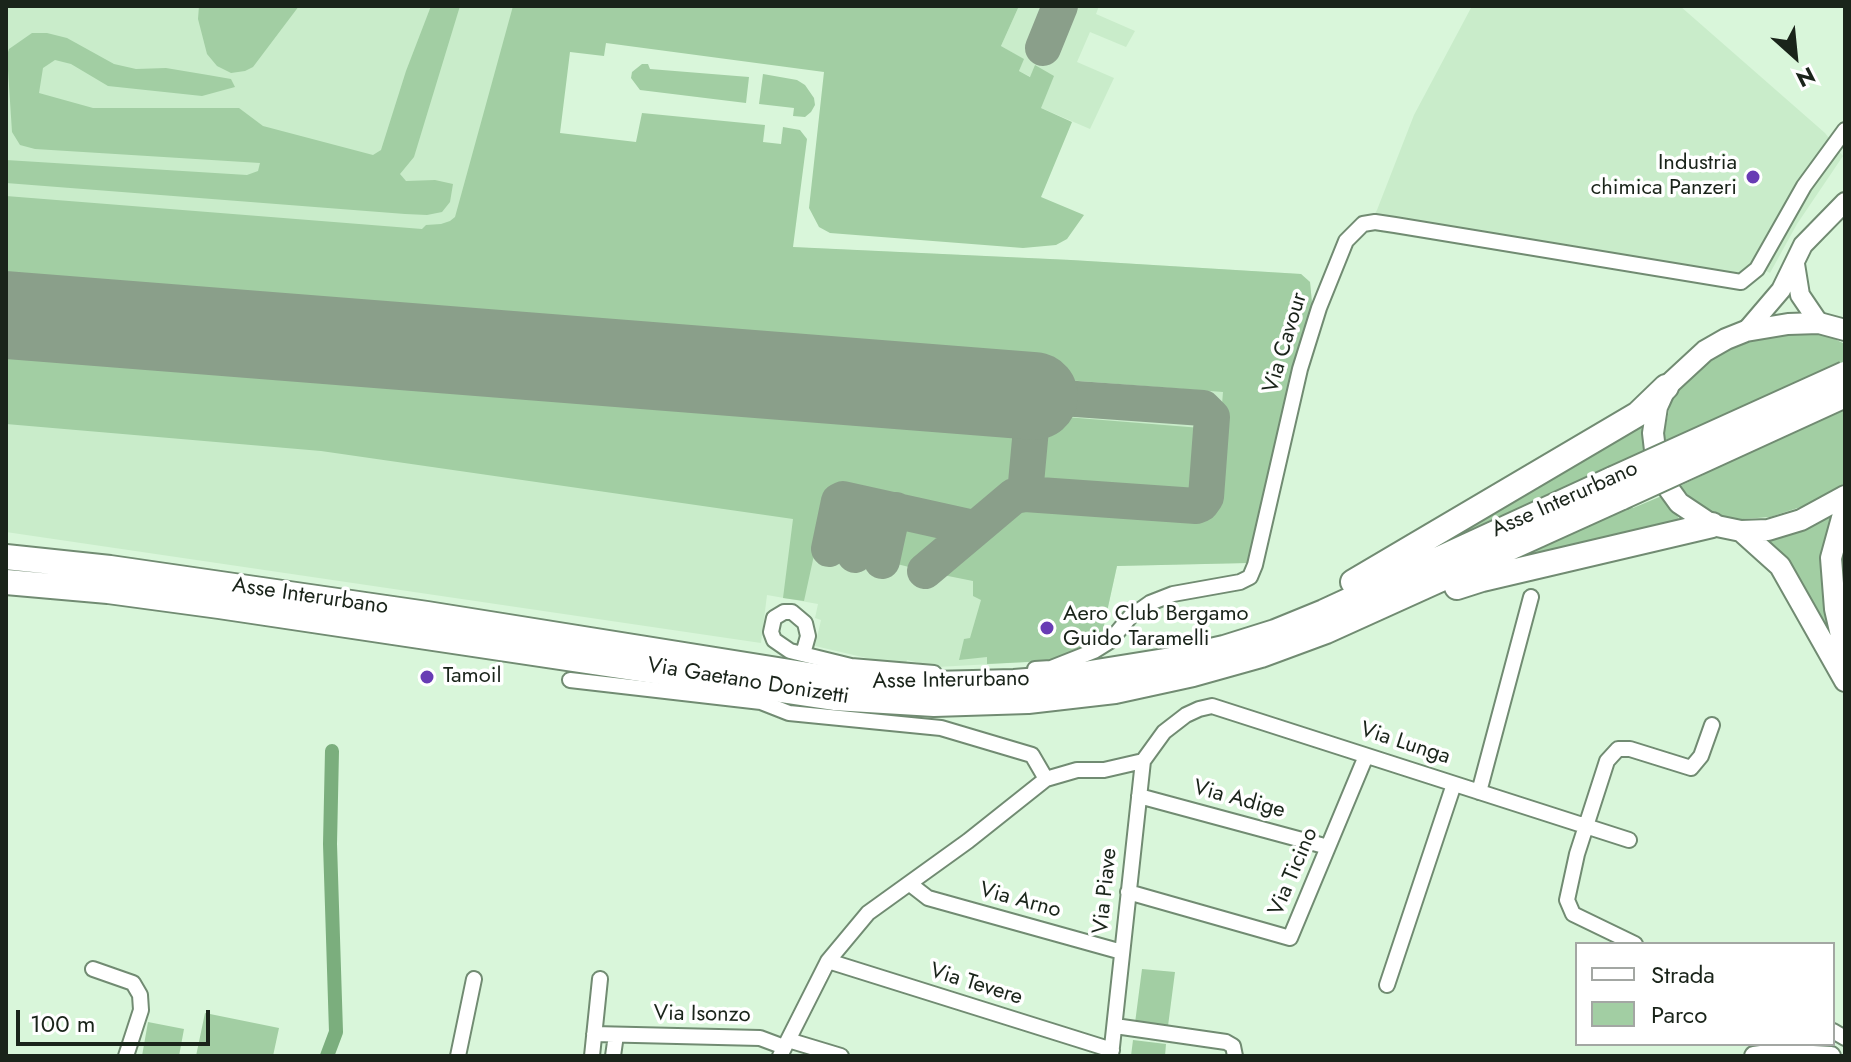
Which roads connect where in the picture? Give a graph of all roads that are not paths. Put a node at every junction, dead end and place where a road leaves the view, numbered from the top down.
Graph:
1 (1845, 130) edge
2 (1843, 205) edge
3 (1796, 262) junction
4 (1819, 323) junction
5 (1845, 330) edge
6 (1746, 331) junction
7 (1845, 374) edge
8 (1666, 387) junction
9 (1845, 395) edge
10 (1618, 488) junction
11 (1845, 496) edge
12 (1845, 507) edge
13 (1712, 525) junction
14 (1741, 531) junction
15 (6, 557) edge
16 (6, 582) edge
17 (1408, 595) junction
18 (1531, 597) dead end
19 (1845, 653) edge
20 (803, 654) dead end
21 (1099, 672) junction
22 (570, 680) dead end
23 (1845, 681) edge
24 (1712, 725) dead end
25 (1366, 756) junction
26 (1143, 761) junction
27 (1046, 779) junction
28 (1454, 784) junction
29 (1479, 792) junction
30 (1139, 796) junction
31 (1584, 827) junction
32 (1629, 840) dead end
33 (1328, 847) junction
34 (910, 884) junction
35 (1128, 892) junction
36 (1631, 942) edge
37 (1122, 952) junction
38 (828, 961) junction
39 (93, 969) dead end
40 (474, 979) dead end
41 (600, 979) dead end
42 (1387, 985) dead end
43 (1115, 1026) junction
44 (594, 1034) junction
45 (616, 1035) junction
46 (784, 1048) edge
47 (1111, 1053) edge
48 (126, 1056) edge
49 (458, 1056) edge
50 (592, 1056) edge
51 (613, 1056) edge
52 (841, 1056) edge
53 (1235, 1056) edge
54 (1754, 1056) edge
55 (1831, 1056) edge

1 - 20 street, Via Cavour
2 - 3 street
3 - 4 street
3 - 6 street
4 - 5 main road
4 - 6 main road
6 - 8 main road
7 - 10 highway, Asse Interurbano, bridge
8 - 13 main road
8 - 21 highway
9 - 10 highway, Asse Interurbano, bridge
10 - 17 highway, Asse Interurbano
10 - 21 highway, Asse Interurbano
11 - 14 main road
12 - 19 main road
13 - 14 main road
13 - 17 highway
14 - 23 main road
15 - 21 highway, Asse Interurbano
16 - 17 highway, Asse Interurbano
18 - 29 street
22 - 27 street, Via Gaetano Donizetti
24 - 31 street
25 - 26 street, Via Lunga
25 - 28 street, Via Lunga
25 - 33 street, Via Ticino
26 - 27 street
26 - 30 street, Via Piave
27 - 34 street
28 - 29 street, Via Lunga
28 - 42 street
29 - 31 street, Via Lunga
30 - 33 street, Via Adige
30 - 35 street, Via Piave
31 - 32 street, Via Lunga
31 - 36 street
33 - 35 street, Via Ticino
34 - 37 street, Via Arno
34 - 38 street
35 - 37 street, Via Piave
37 - 43 street, Via Piave
38 - 46 street
38 - 47 street, Via Tevere
39 - 48 street
40 - 49 street
41 - 44 street
43 - 47 street, Via Piave
43 - 53 street
44 - 45 street, Via Isonzo
44 - 50 street
45 - 46 street, Via Isonzo
45 - 51 street
46 - 52 street, Via Isonzo
54 - 55 street

